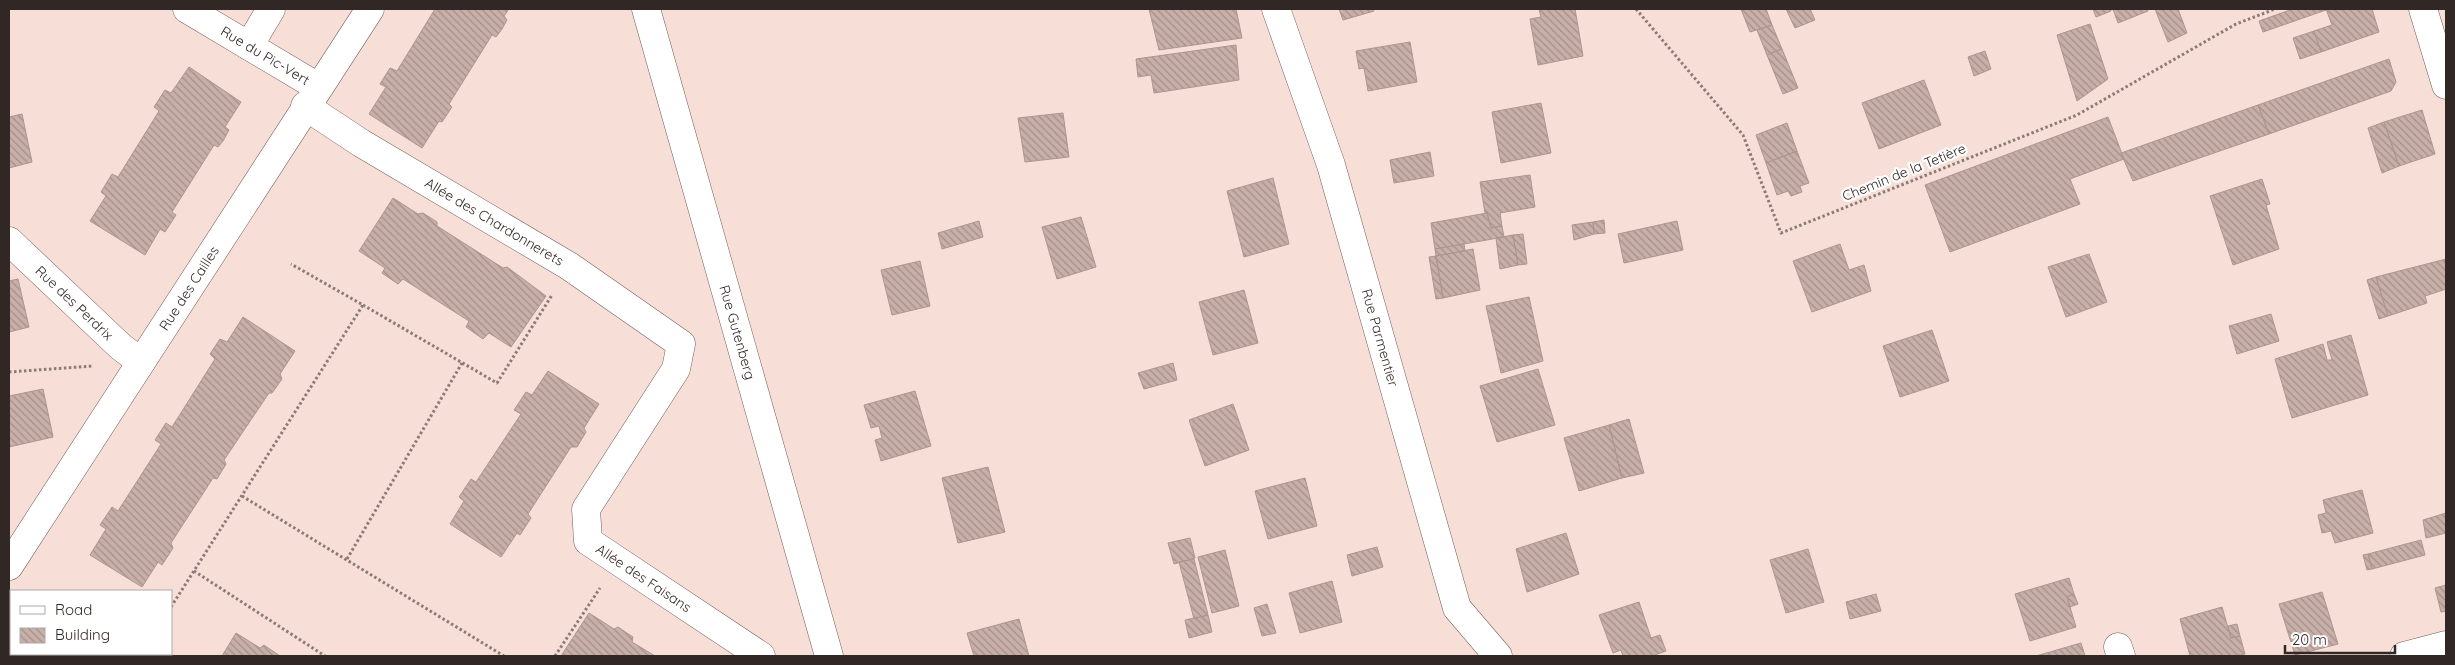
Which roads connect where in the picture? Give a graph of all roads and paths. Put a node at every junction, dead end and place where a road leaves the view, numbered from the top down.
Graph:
1 (187, 9) edge
2 (271, 9) edge
3 (370, 9) edge
4 (646, 9) edge
5 (1276, 9) edge
6 (1636, 9) edge
7 (2276, 9) edge
8 (2423, 9) edge
9 (2438, 33) edge
10 (249, 46) junction
11 (2446, 85) edge
12 (312, 96) junction
13 (9, 241) edge
14 (291, 264) dead end
15 (569, 266) junction
16 (363, 304) junction
17 (681, 344) joint
18 (141, 362) junction
19 (462, 362) junction
20 (9, 372) edge
21 (242, 496) junction
22 (347, 559) junction
23 (619, 560) junction
24 (9, 566) edge
25 (194, 571) junction
26 (172, 605) edge
27 (2446, 645) edge
28 (325, 656) edge
29 (504, 656) edge
30 (555, 656) edge
31 (761, 656) edge
32 (829, 656) edge
33 (1498, 656) edge
34 (2404, 656) edge

1 - 10 street, Rue du Pic-Vert
2 - 10 street
3 - 12 street, Rue des Cailles
4 - 32 street, Rue Gutenberg
5 - 33 street, Rue Parmentier
6 - 7 path, Chemin de la Tetière
8 - 9 street
9 - 11 street
10 - 12 street, Rue du Pic-Vert
12 - 15 street, Allée des Chardonnerets
12 - 18 street, Rue des Cailles
13 - 18 street, Rue des Perdrix
14 - 16 path
15 - 17 street, Allée des Chardonnerets
15 - 19 path
16 - 19 path
16 - 21 path
17 - 23 street, Allée des Faisans
18 - 20 path
18 - 24 street, Rue des Cailles
19 - 22 path
21 - 22 path
21 - 25 path
22 - 29 path
23 - 30 path
23 - 31 street, Allée des Faisans
25 - 26 path
25 - 28 path
27 - 34 street

